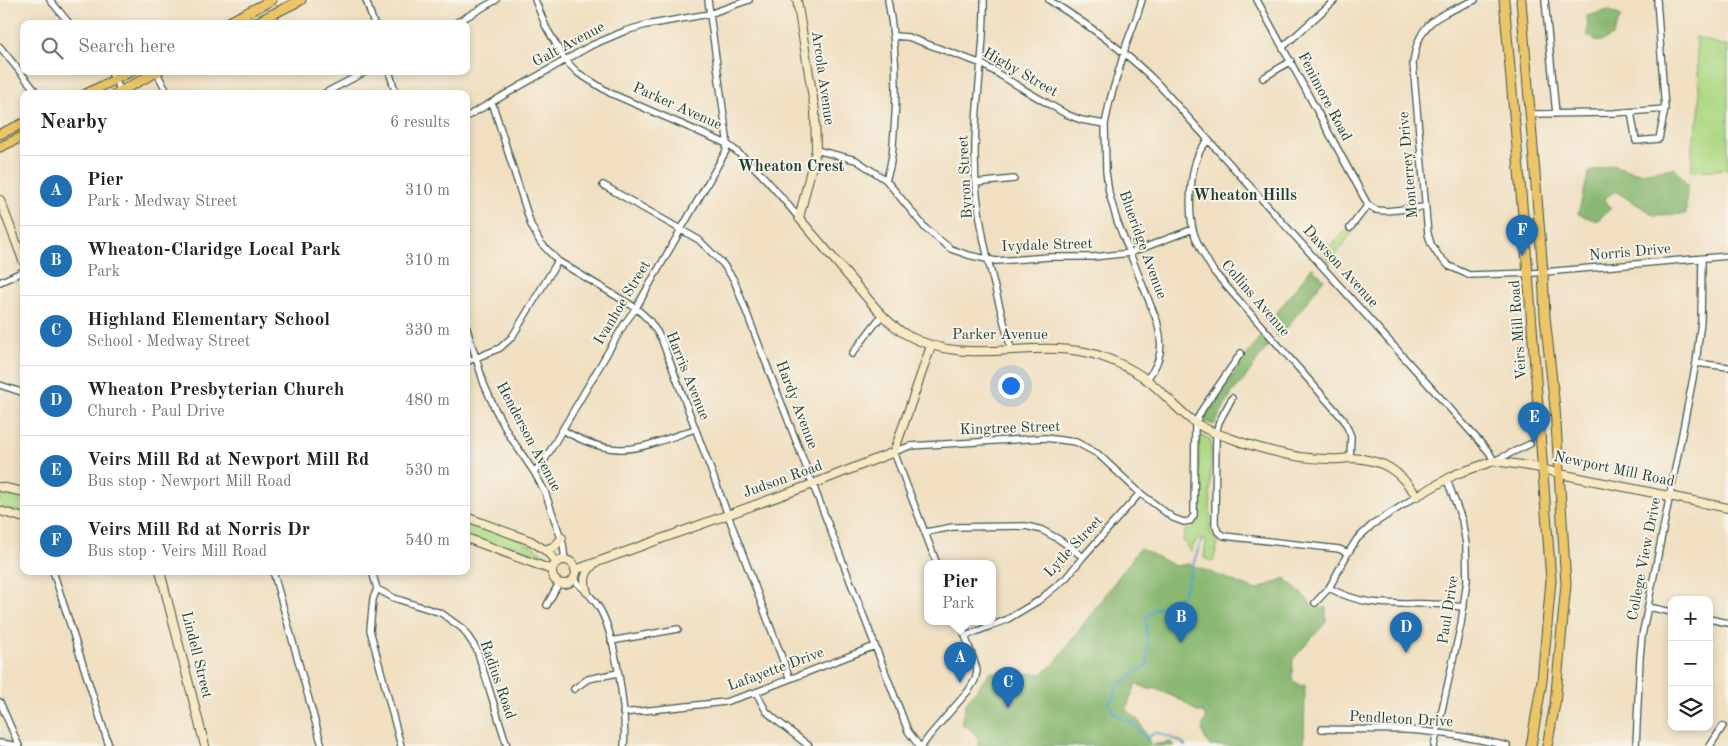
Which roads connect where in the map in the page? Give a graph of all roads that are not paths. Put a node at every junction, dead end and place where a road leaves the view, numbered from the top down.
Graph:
1 (50, 0) edge
2 (272, 0) edge
3 (301, 0) edge
4 (366, 0) edge
5 (496, 0) edge
6 (535, 0) edge
7 (708, 0) edge
8 (749, 0) edge
9 (796, 0) edge
10 (888, 0) edge
11 (984, 0) edge
12 (1048, 0) edge
13 (1142, 0) edge
14 (1248, 0) edge
15 (1335, 0) edge
16 (1475, 0) edge
17 (1504, 0) edge
18 (1545, 0) edge
19 (1657, 0) edge
20 (1257, 1) edge
21 (1522, 1) edge
22 (709, 14) junction
23 (67, 20) edge
24 (232, 20) edge
25 (261, 20) edge
26 (373, 20) edge
27 (461, 20) edge
28 (894, 36) junction
29 (0, 47) edge
30 (1283, 47) junction
31 (1124, 53) junction
32 (565, 60) junction
33 (1291, 62) junction
34 (982, 64) junction
35 (20, 72) edge
36 (23, 75) edge
37 (113, 75) edge
38 (125, 75) edge
39 (151, 75) edge
40 (158, 75) edge
41 (359, 75) edge
42 (390, 75) edge
43 (1263, 78) dead end
44 (116, 80) junction
45 (35, 90) edge
46 (95, 90) edge
47 (118, 90) edge
48 (122, 90) edge
49 (166, 90) edge
50 (331, 90) edge
51 (395, 90) edge
52 (492, 102) junction
53 (1665, 109) junction
54 (1631, 112) junction
55 (1531, 114) junction
56 (1556, 114) junction
57 (470, 115) edge
58 (1105, 124) junction
59 (20, 125) edge
60 (0, 134) edge
61 (20, 138) edge
62 (1208, 140) junction
63 (727, 144) junction
64 (0, 147) edge
65 (816, 150) junction
66 (1014, 179) dead end
67 (886, 180) junction
68 (976, 183) junction
69 (602, 185) dead end
70 (0, 200) edge
71 (1368, 205) junction
72 (1425, 207) junction
73 (800, 218) junction
74 (1350, 228) dead end
75 (681, 229) junction
76 (1193, 230) junction
77 (20, 252) edge
78 (1130, 253) junction
79 (1728, 256) edge
80 (987, 258) junction
81 (1702, 259) junction
82 (558, 262) junction
83 (1543, 272) junction
84 (20, 273) edge
85 (1531, 273) junction
86 (0, 282) edge
87 (636, 308) junction
88 (882, 315) junction
89 (470, 339) edge
90 (932, 346) junction
91 (1011, 349) junction
92 (1241, 353) dead end
93 (852, 354) dead end
94 (476, 358) junction
95 (470, 360) edge
96 (1696, 363) junction
97 (1728, 367) edge
98 (1147, 379) junction
99 (0, 385) edge
100 (20, 392) edge
101 (1232, 398) dead end
102 (1195, 422) junction
103 (695, 429) junction
104 (563, 430) junction
105 (1216, 433) junction
106 (1530, 444) dead end
107 (894, 452) junction
108 (1350, 458) junction
109 (1494, 461) junction
110 (1544, 469) junction
111 (534, 472) junction
112 (1558, 474) junction
113 (1447, 480) junction
114 (813, 484) junction
115 (0, 487) edge
116 (20, 491) edge
117 (1140, 493) junction
118 (1418, 496) junction
119 (1670, 496) junction
120 (1728, 508) edge
121 (0, 511) edge
122 (728, 515) junction
123 (20, 517) edge
124 (470, 518) edge
125 (926, 532) junction
126 (562, 538) junction
127 (470, 539) edge
128 (545, 550) junction
129 (1348, 553) junction
130 (1083, 557) junction
131 (936, 560) edge
132 (561, 561) junction
133 (594, 564) junction
134 (552, 570) junction
135 (575, 570) junction
136 (54, 575) edge
137 (161, 575) edge
138 (274, 575) edge
139 (373, 575) edge
140 (573, 579) junction
141 (559, 583) junction
142 (1329, 588) junction
143 (378, 590) junction
144 (587, 592) junction
145 (1315, 603) dead end
146 (547, 605) dead end
147 (1464, 607) junction
148 (1648, 607) junction
149 (1668, 611) edge
150 (1713, 620) edge
151 (1728, 623) edge
152 (996, 624) edge
153 (961, 625) edge
154 (993, 625) edge
155 (678, 629) dead end
156 (965, 636) junction
157 (612, 641) junction
158 (875, 646) junction
159 (618, 673) junction
160 (790, 678) junction
161 (574, 689) dead end
162 (756, 692) junction
163 (0, 702) edge
164 (623, 713) junction
165 (1723, 726) dead end
166 (1322, 729) dead end
167 (1437, 733) junction
168 (0, 743) edge
169 (19, 746) edge
170 (109, 746) edge
171 (205, 746) edge
172 (322, 746) edge
173 (401, 746) edge
174 (506, 746) edge
175 (624, 746) edge
176 (809, 746) edge
177 (921, 746) edge
178 (1434, 746) edge
179 (1507, 746) edge
180 (1530, 746) edge
181 (1547, 746) edge
182 (1636, 746) edge
183 (1710, 746) edge

1 - 23 street
2 - 24 main road
3 - 25 main road
4 - 26 street
5 - 27 street
6 - 32 street, Parker Avenue
7 - 22 street
8 - 22 street, Galt Avenue
9 - 65 street, Arcola Avenue
10 - 28 street
11 - 34 street, Byron Street
12 - 31 street, Dawson Avenue
13 - 31 street, Blueridge Avenue
14 - 20 street
15 - 30 street
16 - 72 street, Monterrey Drive
17 - 85 main road, Veirs Mill Road
18 - 56 street
19 - 53 street
20 - 30 street, Fenimore Road
21 - 55 main road, Veirs Mill Road
22 - 32 street, Galt Avenue
22 - 63 street
28 - 34 street, Higby Street
28 - 67 street
29 - 35 street
30 - 33 street, Fenimore Road
31 - 58 street, Blueridge Avenue
31 - 62 street, Dawson Avenue
32 - 52 street, Galt Avenue
32 - 63 street, Parker Avenue
33 - 43 street
33 - 71 street, Fenimore Road
34 - 58 street, Higby Street
34 - 68 street, Byron Street
36 - 45 street
37 - 44 street
38 - 44 main road
39 - 48 main road
40 - 49 street
41 - 50 street
42 - 51 street
44 - 46 main road
44 - 47 street
52 - 57 street, Galt Avenue
52 - 82 street, Harris Avenue
53 - 54 street
53 - 54 street
54 - 56 street
55 - 56 street
55 - 83 main road, Veirs Mill Road
58 - 78 street, Blueridge Avenue
59 - 60 main road
61 - 64 main road
62 - 76 street, Collins Avenue
62 - 109 street, Dawson Avenue
63 - 73 street, Parker Avenue
63 - 75 street, Ivanhoe Street
65 - 67 street, Ivydale Street
65 - 73 street, Arcola Avenue
66 - 68 street
67 - 80 street, Ivydale Street
68 - 80 street, Byron Street
69 - 75 street, Hardy Avenue
70 - 77 street
71 - 72 street
71 - 74 street
72 - 85 street, Monterrey Drive
73 - 88 street, Parker Avenue
75 - 87 street, Ivanhoe Street
75 - 114 street, Hardy Avenue
76 - 78 street, Ivydale Street
76 - 108 street, Collins Avenue
78 - 80 street, Ivydale Street
78 - 98 street, Blueridge Avenue
79 - 81 street, Norris Drive
80 - 91 street, Byron Street
81 - 83 street, Norris Drive
81 - 96 street, College View Drive
82 - 87 street, Harris Avenue
82 - 94 street
83 - 85 street, Norris Drive
83 - 112 main road, Veirs Mill Road
84 - 86 street
85 - 110 main road, Veirs Mill Road
87 - 103 street, Harris Avenue
87 - 104 street, Ivanhoe Street
88 - 90 street, Parker Avenue
88 - 93 street
89 - 94 street, Henderson Avenue
90 - 91 street, Parker Avenue
90 - 107 street
91 - 98 street, Parker Avenue
92 - 102 street
94 - 95 street
94 - 111 street, Henderson Avenue
96 - 97 street
96 - 119 street, College View Drive
98 - 102 street, Parker Avenue
99 - 100 street
101 - 105 street
102 - 105 street, Parker Avenue
102 - 117 street, Kingtree Street
103 - 104 street
103 - 122 street, Harris Avenue
104 - 111 street, Ivanhoe Street
105 - 108 street, Parker Avenue
105 - 129 street
106 - 109 street, Newport Mill Road
107 - 114 street, Judson Road
107 - 117 street, Kingtree Street
107 - 125 street
108 - 118 street, Parker Avenue
109 - 110 street, Newport Mill Road
109 - 113 street, Newport Mill Road
110 - 112 street, Newport Mill Road
110 - 180 main road, Veirs Mill Road
111 - 126 street, Henderson Avenue
112 - 119 street, Newport Mill Road
112 - 181 main road, Veirs Mill Road
113 - 118 street, Newport Mill Road
113 - 147 street, Paul Drive
114 - 122 street, Judson Road
114 - 158 street, Hardy Avenue
115 - 116 street
117 - 130 street, Lytle Street
118 - 129 street, Newport Mill Road
119 - 120 street, Newport Mill Road
119 - 148 street, College View Drive
121 - 123 street
122 - 133 street, Judson Road
122 - 160 street, Harris Avenue
124 - 128 street
125 - 130 street
125 - 131 street
126 - 128 street
126 - 132 street, Henderson Avenue
127 - 134 street
128 - 132 street
129 - 142 street, Newport Mill Road
130 - 152 street, Lytle Street
132 - 134 street
132 - 135 street
133 - 135 street, Judson Road
133 - 144 street
134 - 141 street
135 - 140 street
136 - 170 street
137 - 171 street, Lindell Street
138 - 172 street
139 - 143 street
140 - 141 street
140 - 144 street
141 - 146 street
142 - 145 street, Newport Mill Road
142 - 147 street
143 - 173 street
143 - 174 street, Radius Road
144 - 157 street
147 - 167 street, Paul Drive
148 - 149 street
148 - 182 street, College View Drive
150 - 151 street
153 - 156 street
154 - 156 street, Lytle Street
155 - 157 street
156 - 177 street
157 - 159 street
158 - 160 street, Lafayette Drive
158 - 177 street, Hardy Avenue
159 - 161 street
159 - 164 street
160 - 162 street, Lafayette Drive
162 - 164 street, Lafayette Drive
162 - 176 street
163 - 169 street
164 - 175 street
165 - 183 street
166 - 167 street, Pendleton Drive
167 - 178 street, Paul Drive
167 - 179 street, Pendleton Drive
168 - 169 street

